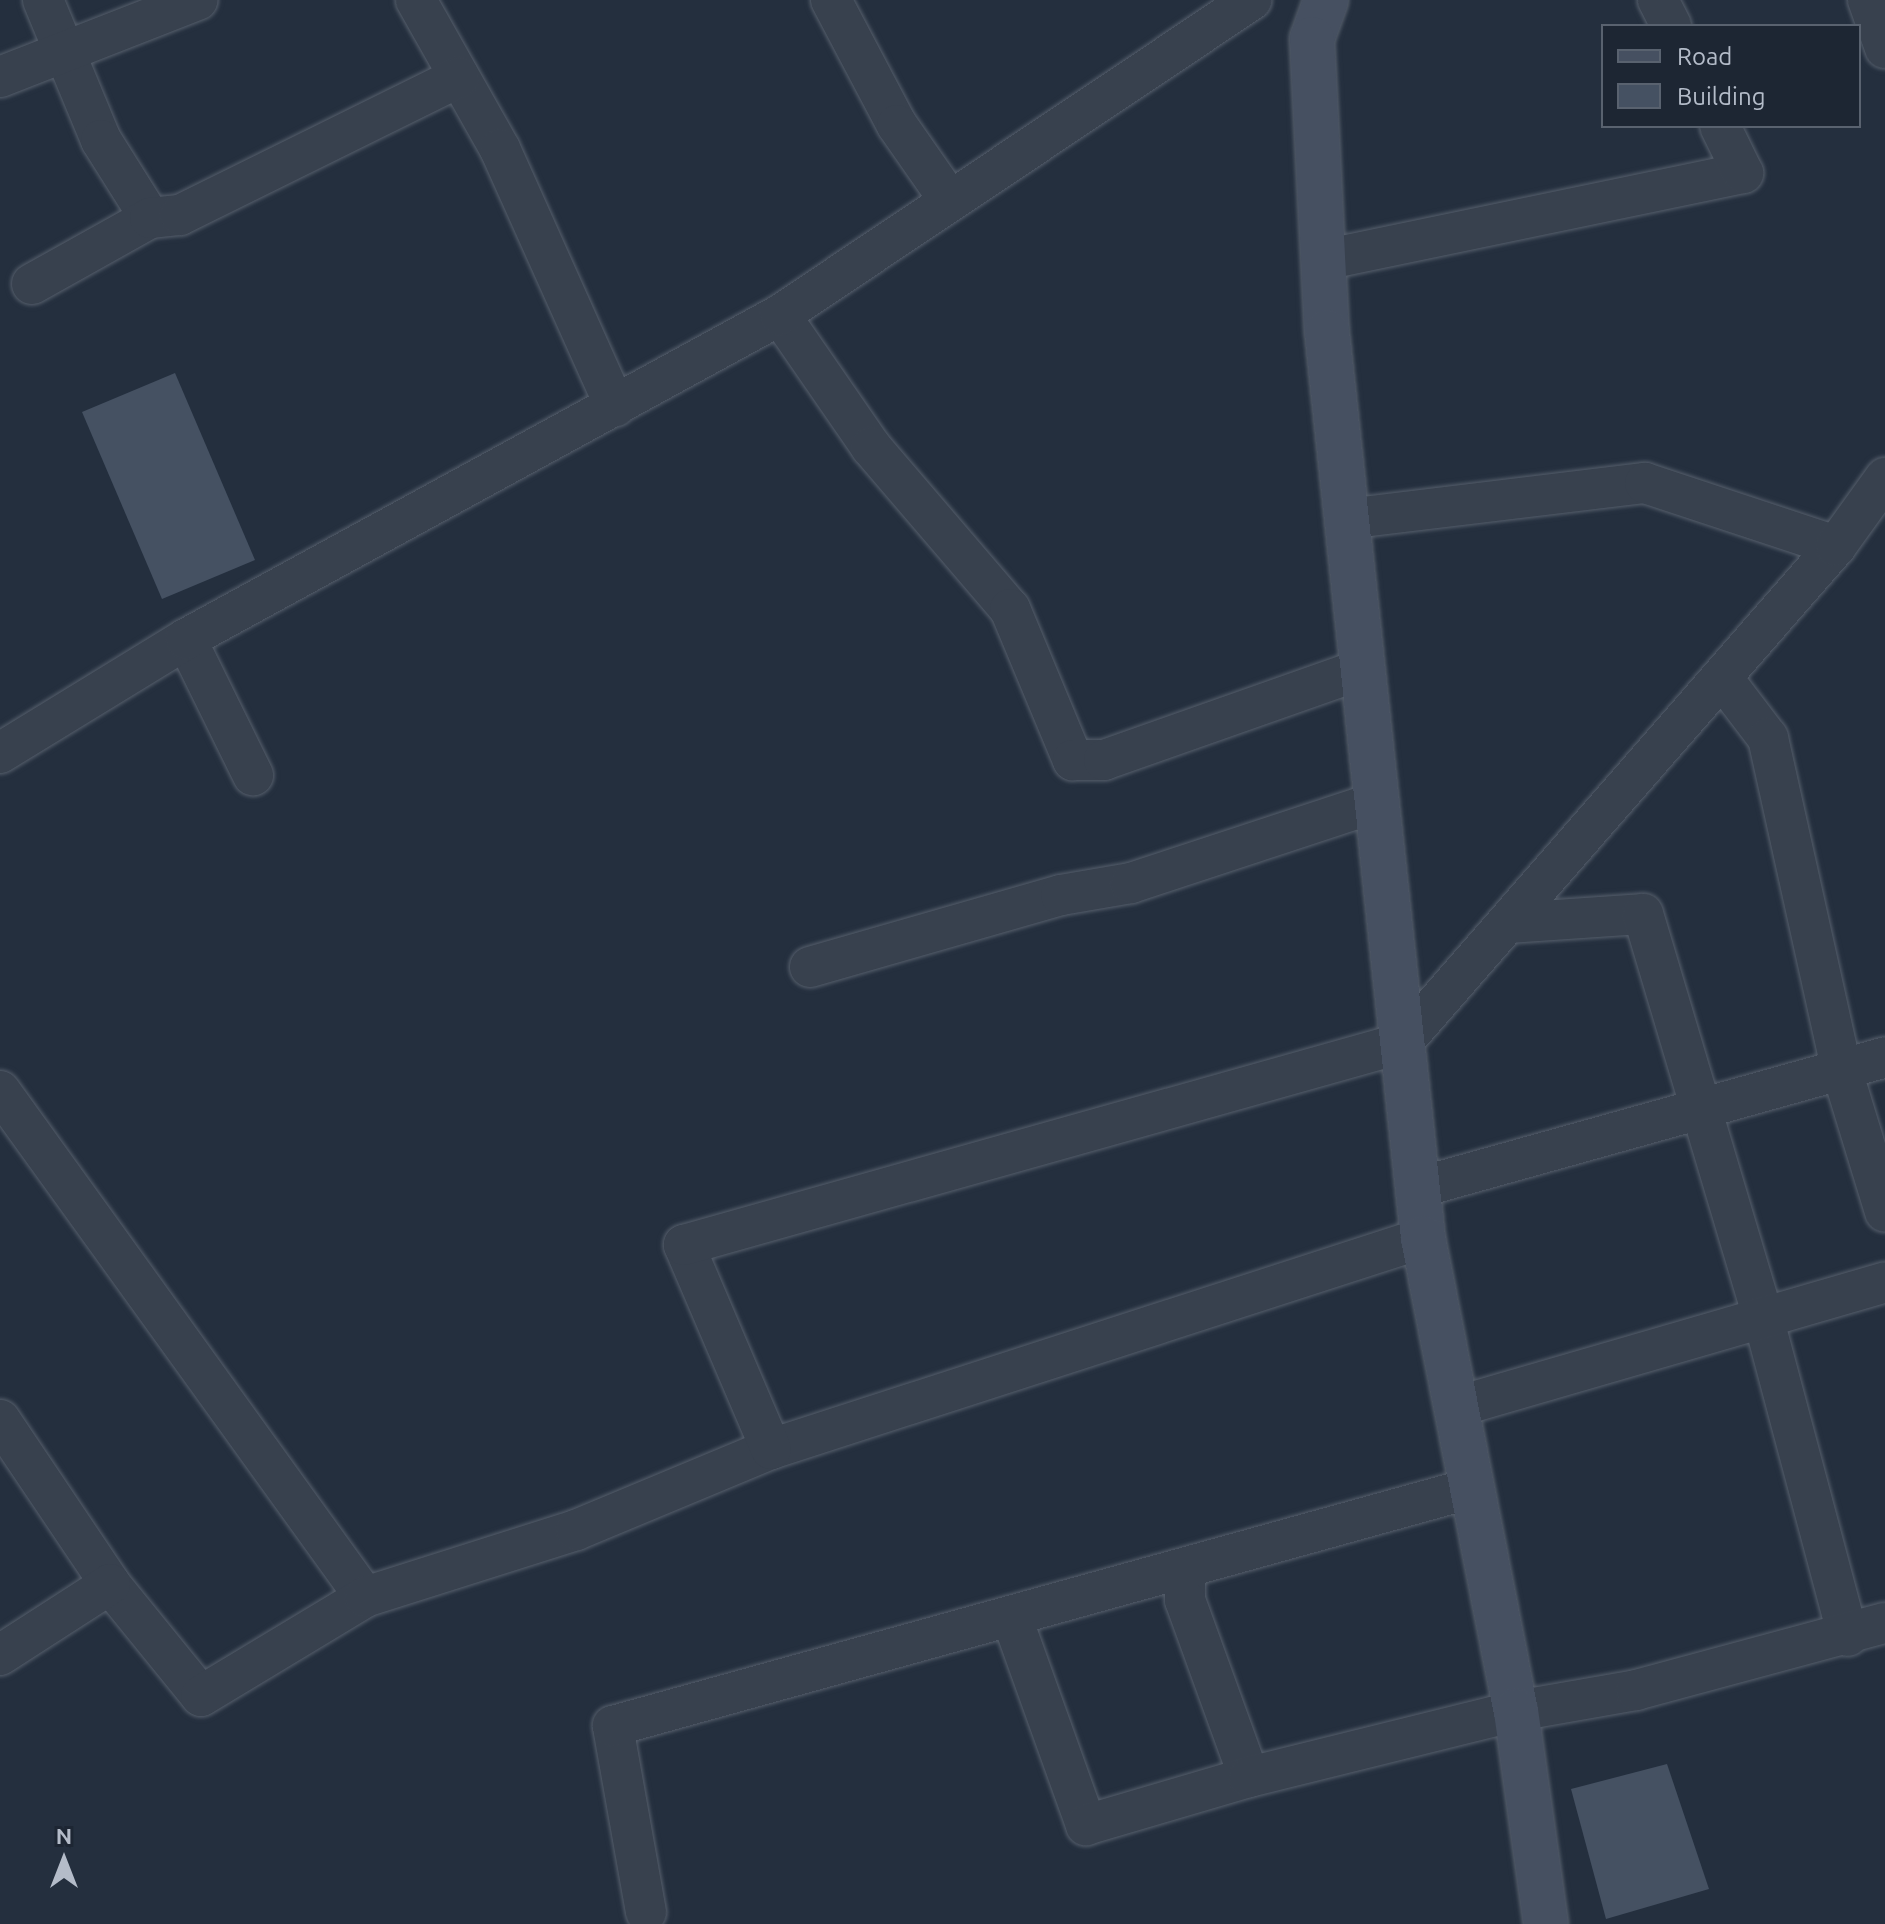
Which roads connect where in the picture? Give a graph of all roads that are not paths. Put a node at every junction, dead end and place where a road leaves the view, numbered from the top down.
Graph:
1 (43, 0) edge
2 (197, 0) edge
3 (416, 0) edge
4 (831, 0) edge
5 (1251, 0) edge
6 (1326, 0) edge
7 (1658, 0) edge
8 (1868, 0) edge
9 (1670, 24) edge
10 (1885, 48) edge
11 (68, 52) junction
12 (0, 77) edge
13 (459, 77) junction
14 (1721, 128) edge
15 (948, 198) junction
16 (150, 218) junction
17 (1323, 260) junction
18 (32, 284) dead end
19 (780, 315) junction
20 (615, 406) junction
21 (1885, 478) edge
22 (1346, 519) junction
23 (1836, 546) junction
24 (186, 639) junction
25 (1363, 669) junction
26 (1723, 679) junction
27 (0, 753) edge
28 (253, 775) dead end
29 (1377, 802) junction
30 (1510, 923) junction
31 (810, 967) dead end
32 (1402, 1043) junction
33 (1885, 1057) edge
34 (1842, 1071) junction
35 (0, 1091) edge
36 (1700, 1111) junction
37 (1417, 1188) junction
38 (1885, 1212) edge
39 (1423, 1238) junction
40 (1885, 1282) edge
41 (1763, 1317) junction
42 (1456, 1407) junction
43 (0, 1420) edge
44 (771, 1449) junction
45 (1472, 1488) junction
46 (1185, 1573) junction
47 (110, 1584) junction
48 (365, 1597) junction
49 (1013, 1621) junction
50 (1885, 1623) edge
51 (1848, 1636) junction
52 (0, 1655) edge
53 (1516, 1711) junction
54 (1249, 1777) junction
55 (646, 1912) dead end
56 (1546, 1924) edge

1 - 11 street
2 - 11 street
3 - 13 street
4 - 15 street
5 - 15 street
6 - 17 main road
7 - 9 street
8 - 10 street
11 - 12 street
11 - 16 street
13 - 16 street
13 - 20 street
14 - 17 street
15 - 19 street
16 - 18 street
17 - 22 main road
19 - 20 street
19 - 25 street
20 - 24 street
21 - 23 street
22 - 23 street
22 - 25 main road
23 - 26 street
24 - 27 street
24 - 28 street
25 - 29 main road
26 - 30 street
26 - 34 street
29 - 31 street
29 - 32 main road
30 - 32 street
30 - 36 street
32 - 37 main road
32 - 44 street
33 - 34 street
34 - 36 street
34 - 38 street
35 - 48 street
36 - 37 street
36 - 41 street
37 - 39 main road
39 - 42 main road
39 - 44 street
40 - 41 street
41 - 42 street
41 - 51 street
42 - 45 main road
43 - 47 street
44 - 48 street
45 - 46 street
45 - 53 main road
46 - 49 street
46 - 54 street
47 - 48 street
47 - 52 street
49 - 54 street
49 - 55 street
50 - 51 street
51 - 53 street
53 - 54 street
53 - 56 main road

